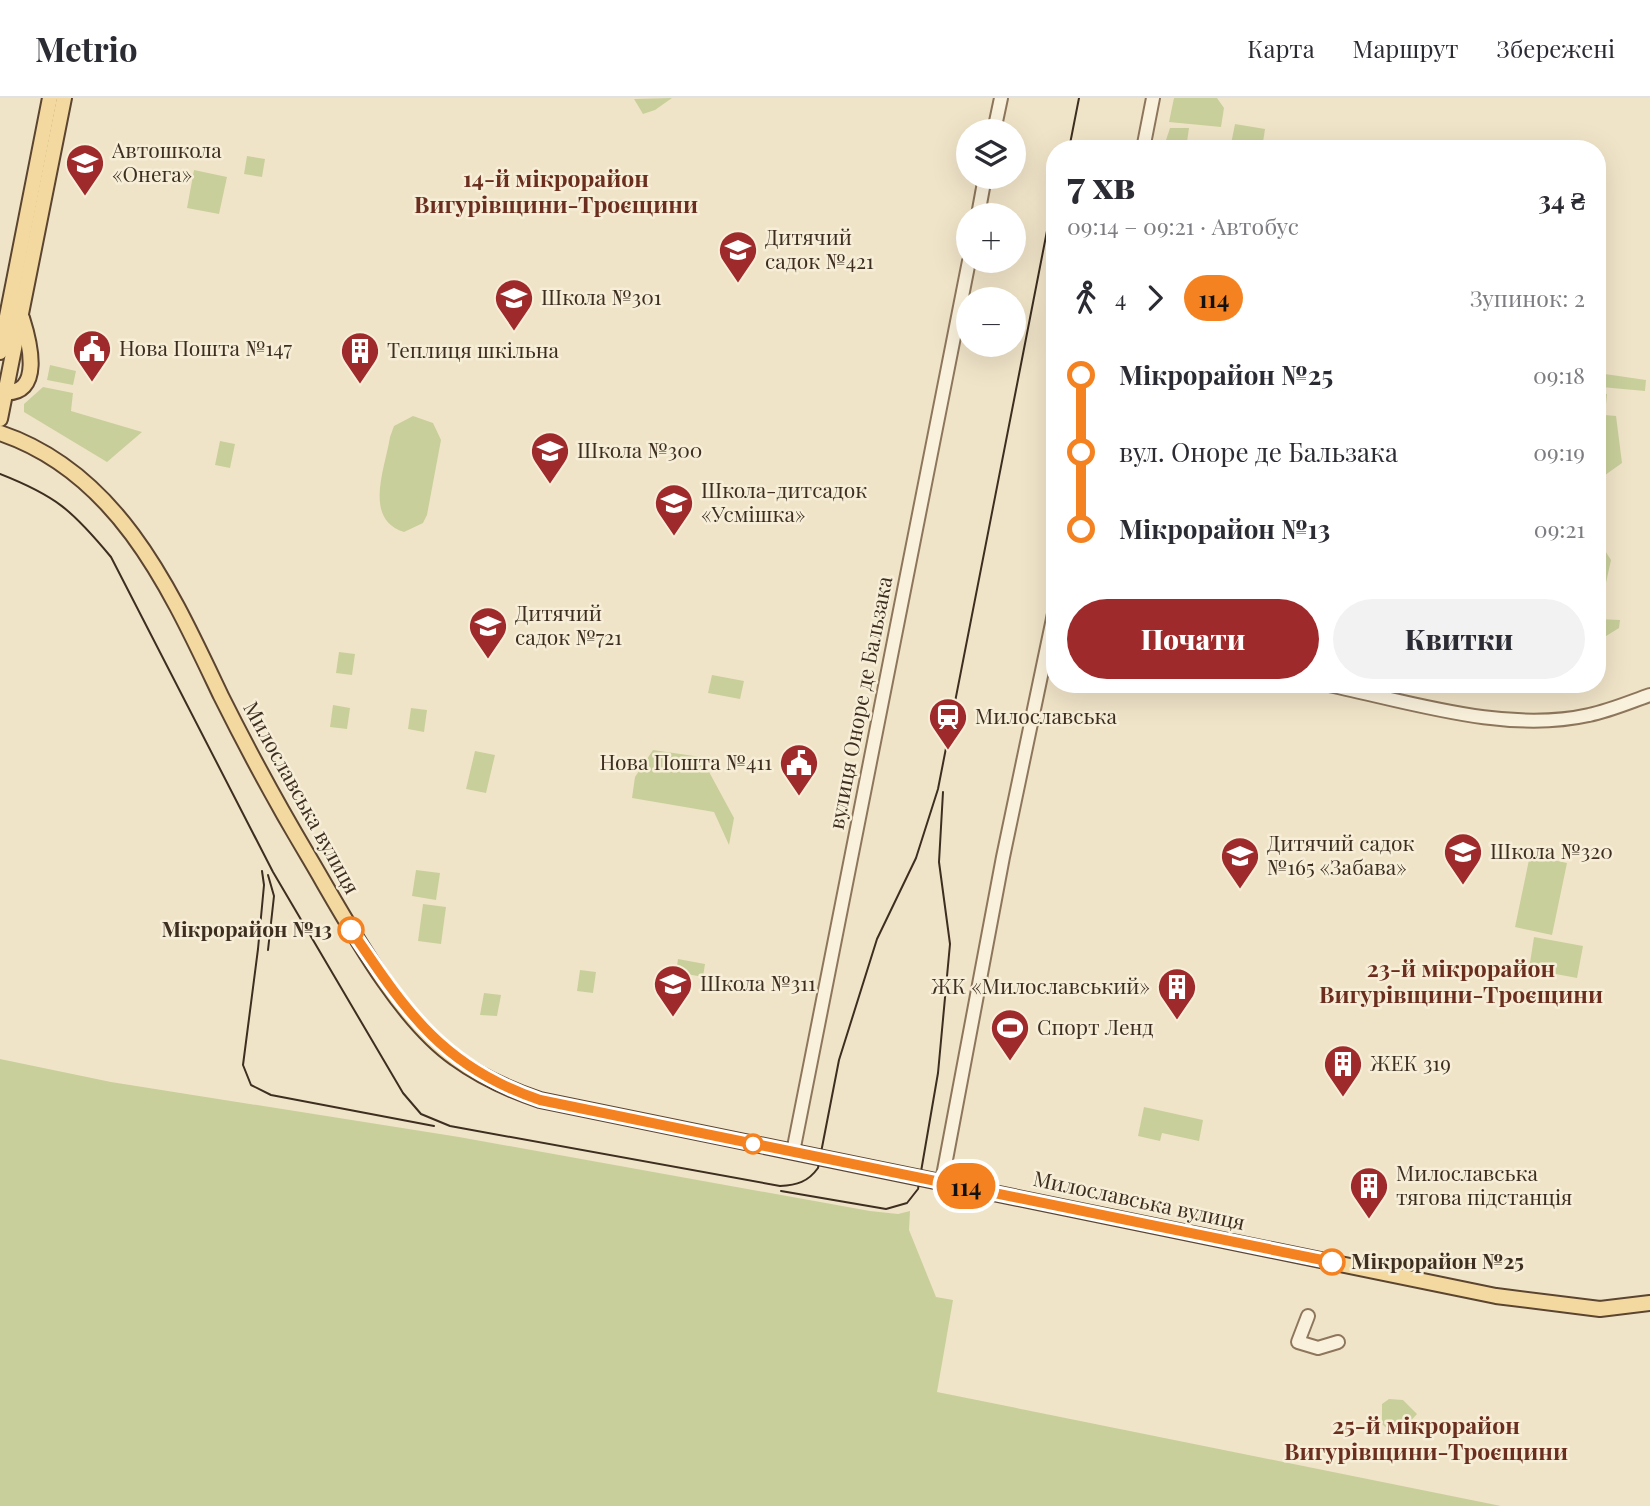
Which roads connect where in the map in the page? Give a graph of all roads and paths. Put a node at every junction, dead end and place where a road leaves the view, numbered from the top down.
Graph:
1 (50, 98) edge
2 (64, 98) edge
3 (1001, 98) edge
4 (1153, 98) edge
5 (997, 119) edge
6 (1145, 140) edge
7 (967, 273) edge
8 (10, 315) edge
9 (0, 352) edge
10 (3, 393) edge
11 (0, 419) edge
12 (0, 432) edge
13 (1046, 664) edge
14 (1368, 693) edge
15 (1650, 695) edge
16 (793, 1152) junction
17 (942, 1181) junction
18 (1650, 1303) edge
19 (1308, 1316) dead end
20 (1338, 1342) dead end

1 - 8 main road
2 - 8 main road
3 - 5 street
4 - 6 street
7 - 16 street, вулиця Оноре де Бальзака
8 - 9 main road
8 - 10 main road
8 - 10 main road
10 - 11 main road
12 - 16 main road, Милославська вулиця
13 - 17 street
14 - 15 street
16 - 17 main road, Милославська вулиця
17 - 18 main road, Милославська вулиця
19 - 20 street

